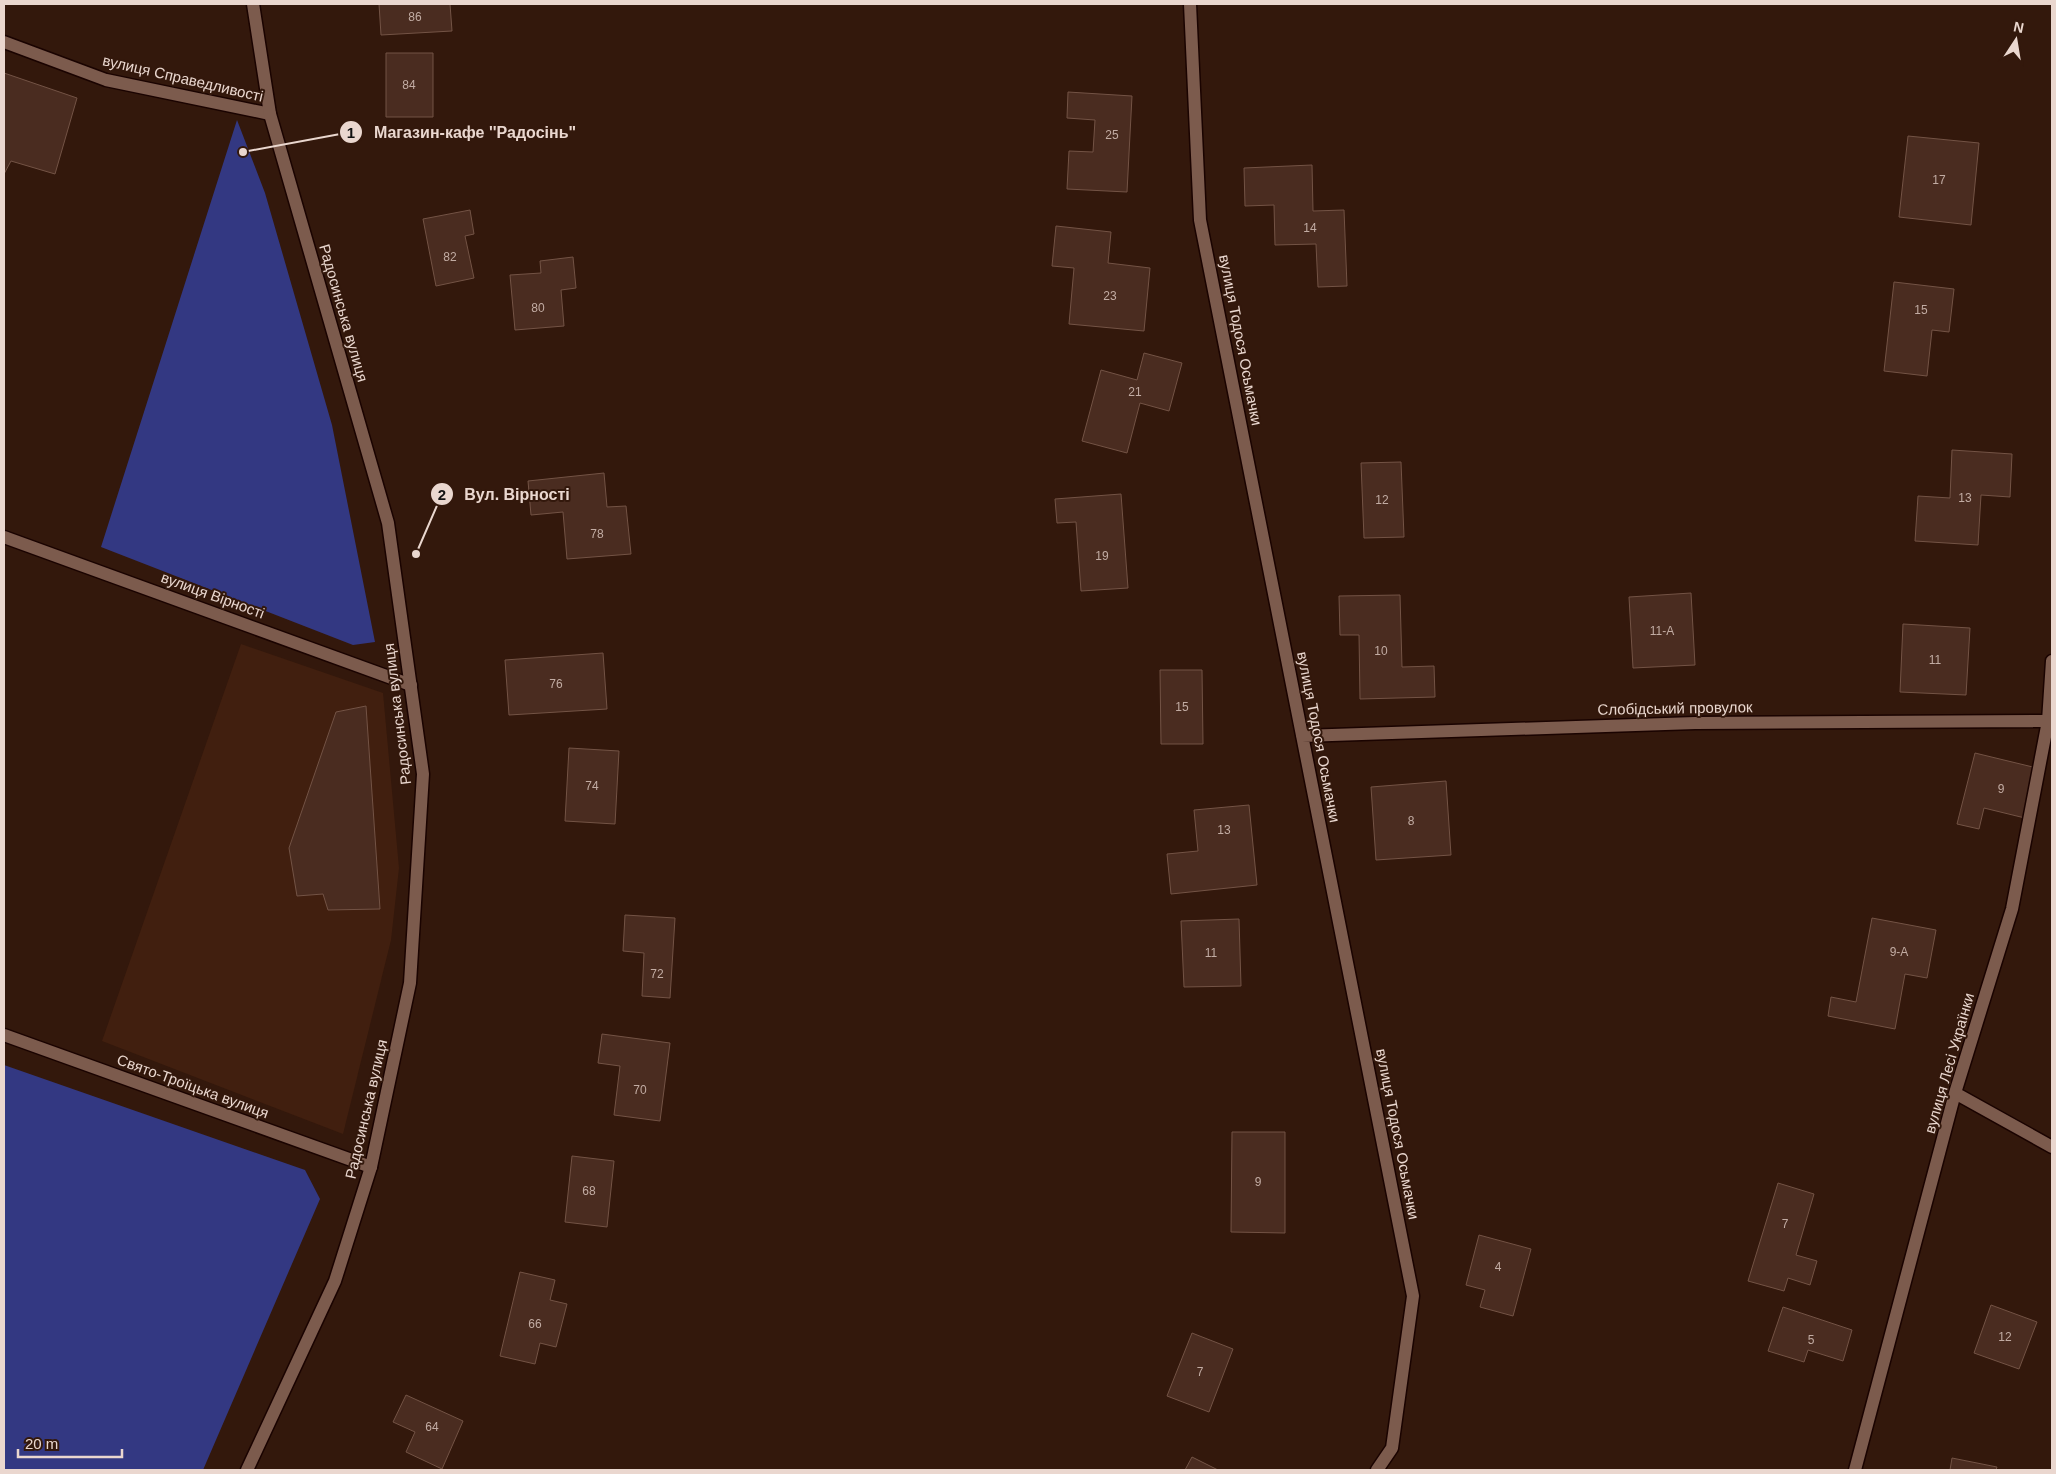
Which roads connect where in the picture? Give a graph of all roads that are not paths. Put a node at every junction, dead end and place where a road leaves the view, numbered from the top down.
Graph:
1 (253, 4) edge
2 (1190, 4) edge
3 (4, 42) edge
4 (270, 114) junction
5 (4, 537) edge
6 (2052, 660) edge
7 (411, 685) junction
8 (2048, 722) junction
9 (1302, 736) junction
10 (4, 1035) edge
11 (1955, 1093) junction
12 (2052, 1147) edge
13 (371, 1167) junction
14 (247, 1470) edge
15 (1377, 1470) edge
16 (1855, 1470) edge

1 - 4 street, Радосинська вулиця
2 - 9 street, вулиця Тодося Осьмачки
3 - 4 street, вулиця Справедливості
4 - 7 street, Радосинська вулиця
5 - 7 street, вулиця Вірності
6 - 8 street, вулиця Лесі Українки
7 - 13 street, Радосинська вулиця
8 - 9 street, Слобідський провулок
8 - 11 street, вулиця Лесі Українки
9 - 15 street, вулиця Тодося Осьмачки
10 - 13 street, Свято-Троїцька вулиця
11 - 12 street
11 - 16 street, вулиця Лесі Українки
13 - 14 street, Радосинська вулиця

